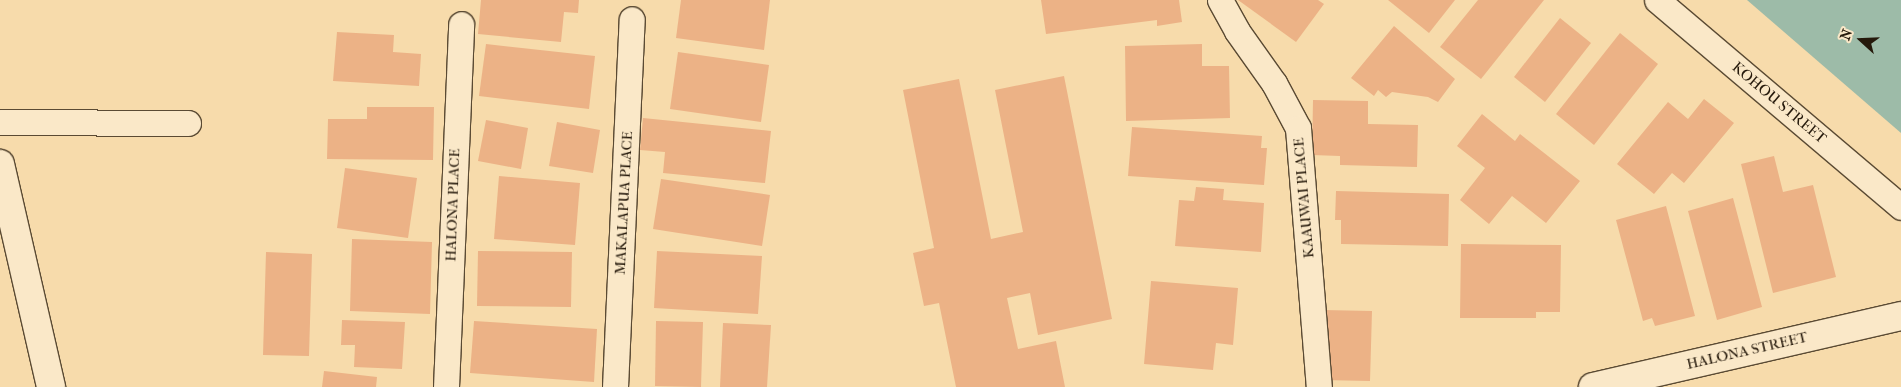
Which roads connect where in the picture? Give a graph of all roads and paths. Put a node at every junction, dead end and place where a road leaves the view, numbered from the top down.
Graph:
1 (1220, 0) edge
2 (1657, 0) edge
3 (632, 19) dead end
4 (461, 24) dead end
5 (0, 122) edge
6 (188, 123) dead end
7 (0, 164) edge
8 (1901, 207) edge
9 (1901, 316) edge
10 (50, 387) edge
11 (446, 387) edge
12 (615, 387) edge
13 (1319, 387) edge
14 (1593, 387) edge

1 - 13 street, KAAUWAI PLACE
2 - 8 street, KOHOU STREET
3 - 12 street, MAKALAPUA PLACE
4 - 11 street, HALONA PLACE
5 - 6 street
7 - 10 main road
9 - 14 main road, HALONA STREET

